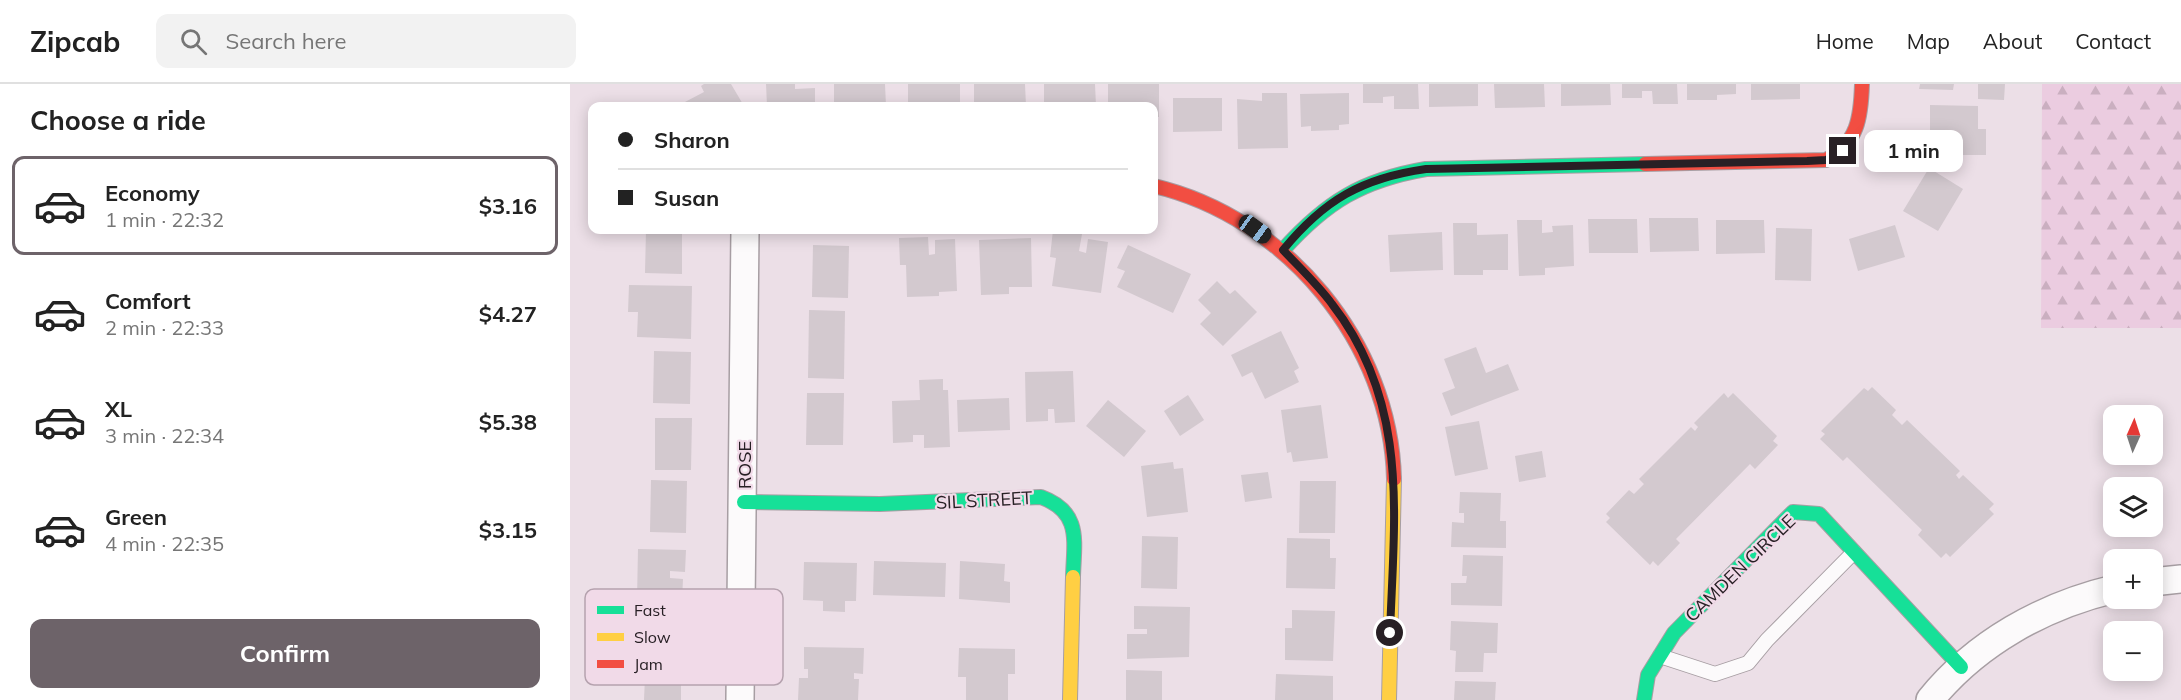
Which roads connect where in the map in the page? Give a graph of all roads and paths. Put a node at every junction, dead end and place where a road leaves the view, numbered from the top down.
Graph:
1 (1862, 84) edge
2 (1158, 187) edge
3 (745, 234) edge
4 (1283, 250) junction
5 (744, 502) junction
6 (1854, 552) junction
7 (2181, 579) edge
8 (2163, 581) edge
9 (742, 589) edge
10 (2103, 592) edge
11 (1659, 656) junction
12 (1961, 667) junction
13 (740, 685) edge
14 (740, 700) edge
15 (1070, 700) edge
16 (1389, 700) edge
17 (1644, 700) edge
18 (1930, 700) edge

1 - 4 street
2 - 4 street
3 - 5 street, ROSE
4 - 16 street
5 - 9 street, ROSE
5 - 15 street, SIL STREET
6 - 11 lane
6 - 11 street, CAMDEN CIRCLE
6 - 12 street, CAMDEN CIRCLE
7 - 8 street
10 - 12 street
11 - 17 street, CAMDEN CIRCLE
12 - 18 street
13 - 14 street, ROSE

